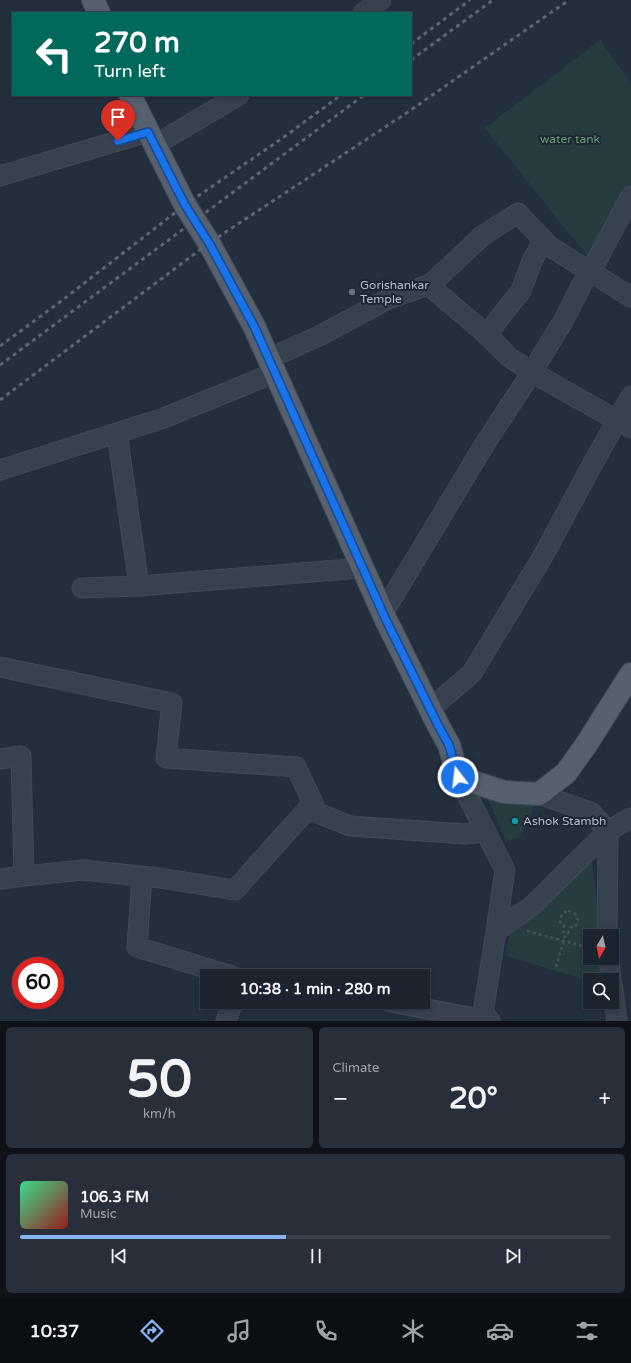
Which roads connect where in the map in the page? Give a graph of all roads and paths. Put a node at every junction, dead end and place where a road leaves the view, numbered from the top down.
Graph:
1 (94, 0) edge
2 (381, 0) edge
3 (99, 12) edge
4 (364, 12) edge
5 (130, 96) edge
6 (237, 96) edge
7 (151, 138) junction
8 (0, 176) edge
9 (631, 196) edge
10 (544, 240) junction
11 (590, 271) junction
12 (428, 285) junction
13 (631, 297) edge
14 (487, 335) junction
15 (271, 366) junction
16 (532, 372) junction
17 (631, 396) edge
18 (624, 424) edge
19 (117, 433) junction
20 (0, 470) edge
21 (362, 568) junction
22 (139, 586) junction
23 (82, 588) dead end
24 (383, 613) junction
25 (0, 667) edge
26 (631, 674) edge
27 (434, 717) junction
28 (0, 759) edge
29 (458, 777) junction
30 (539, 794) junction
31 (308, 809) junction
32 (631, 818) edge
33 (608, 831) junction
34 (486, 832) junction
35 (24, 876) junction
36 (142, 876) junction
37 (0, 879) edge
38 (501, 928) junction
39 (607, 929) edge
40 (566, 933) junction
41 (563, 942) junction
42 (583, 946) edge
43 (556, 967) dead end
44 (209, 969) edge
45 (230, 1009) edge
46 (429, 1009) edge
47 (615, 1009) edge
48 (483, 1019) edge
49 (226, 1021) edge
50 (616, 1021) edge

1 - 3 main road
2 - 4 street
5 - 7 main road
6 - 7 street
7 - 8 street
7 - 15 main road
9 - 11 street
10 - 11 street
10 - 12 street
10 - 14 street
11 - 13 street
11 - 16 street
12 - 14 street
12 - 15 street
14 - 16 street
15 - 19 street
15 - 21 main road
16 - 18 street
16 - 24 street
17 - 18 street
18 - 27 street
19 - 20 street
19 - 22 street
21 - 22 street
21 - 24 main road
22 - 23 street
24 - 27 main road
25 - 31 street
26 - 30 main road
27 - 29 main road
28 - 35 street
29 - 30 main road
29 - 34 street
30 - 33 street
31 - 34 street
31 - 36 street
32 - 33 street
33 - 38 street
33 - 39 street
34 - 38 street
35 - 36 street
35 - 37 street
36 - 44 street
38 - 41 path
38 - 48 street
40 - 40 path
40 - 41 path
41 - 42 path
41 - 43 path
45 - 49 street
46 - 48 street
47 - 50 street

